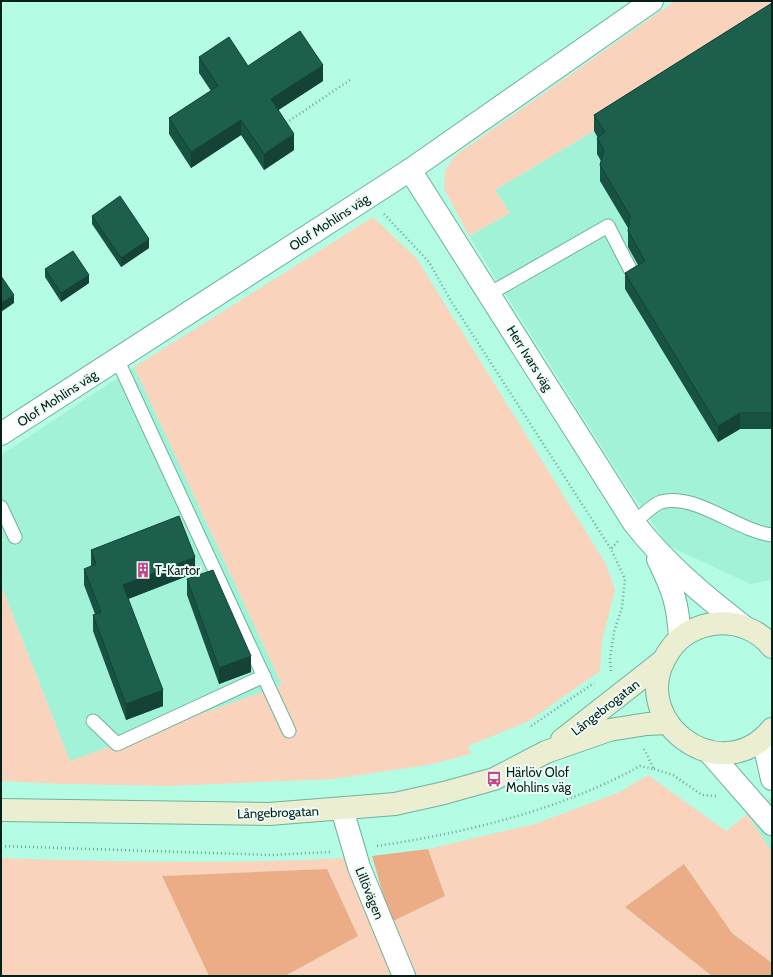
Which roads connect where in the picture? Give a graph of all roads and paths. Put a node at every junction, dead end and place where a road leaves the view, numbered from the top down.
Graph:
1 (652, 1) edge
2 (350, 80) dead end
3 (286, 123) edge
4 (410, 170) junction
5 (368, 197) junction
6 (630, 269) edge
7 (489, 294) junction
8 (117, 359) junction
9 (1, 434) edge
10 (1, 507) edge
11 (634, 523) junction
12 (772, 535) edge
13 (15, 537) dead end
14 (651, 546) junction
15 (611, 549) dead end
16 (743, 626) junction
17 (680, 638) junction
18 (769, 642) edge
19 (664, 660) junction
20 (611, 671) dead end
21 (605, 675) dead end
22 (264, 676) junction
23 (599, 680) dead end
24 (92, 721) dead end
25 (668, 723) junction
26 (531, 726) dead end
27 (289, 731) dead end
28 (767, 734) edge
29 (546, 752) junction
30 (709, 752) junction
31 (772, 779) edge
32 (342, 809) junction
33 (1, 810) edge
34 (772, 824) edge
35 (404, 976) edge

1 - 4 street, Olof Mohlins väg
2 - 3 path
4 - 5 street, Olof Mohlins väg
4 - 7 street, Herr Ivars väg
5 - 8 street, Olof Mohlins väg
5 - 15 path
6 - 7 lane
7 - 11 street, Herr Ivars väg
8 - 9 street, Olof Mohlins väg
8 - 22 lane
10 - 13 lane
11 - 12 lane
11 - 14 street, Herr Ivars väg
14 - 16 street, Herr Ivars väg
14 - 17 street, Herr Ivars väg
16 - 17 main road
16 - 18 main road
17 - 19 main road
19 - 25 main road
19 - 29 main road, Långebrogatan
20 - 21 path
22 - 24 lane
22 - 27 lane
23 - 26 path
25 - 29 main road, Långebrogatan
25 - 30 main road
28 - 30 main road
28 - 31 street
29 - 32 main road, Långebrogatan
30 - 34 street
32 - 33 main road, Långebrogatan
32 - 35 street, Lillövägen

